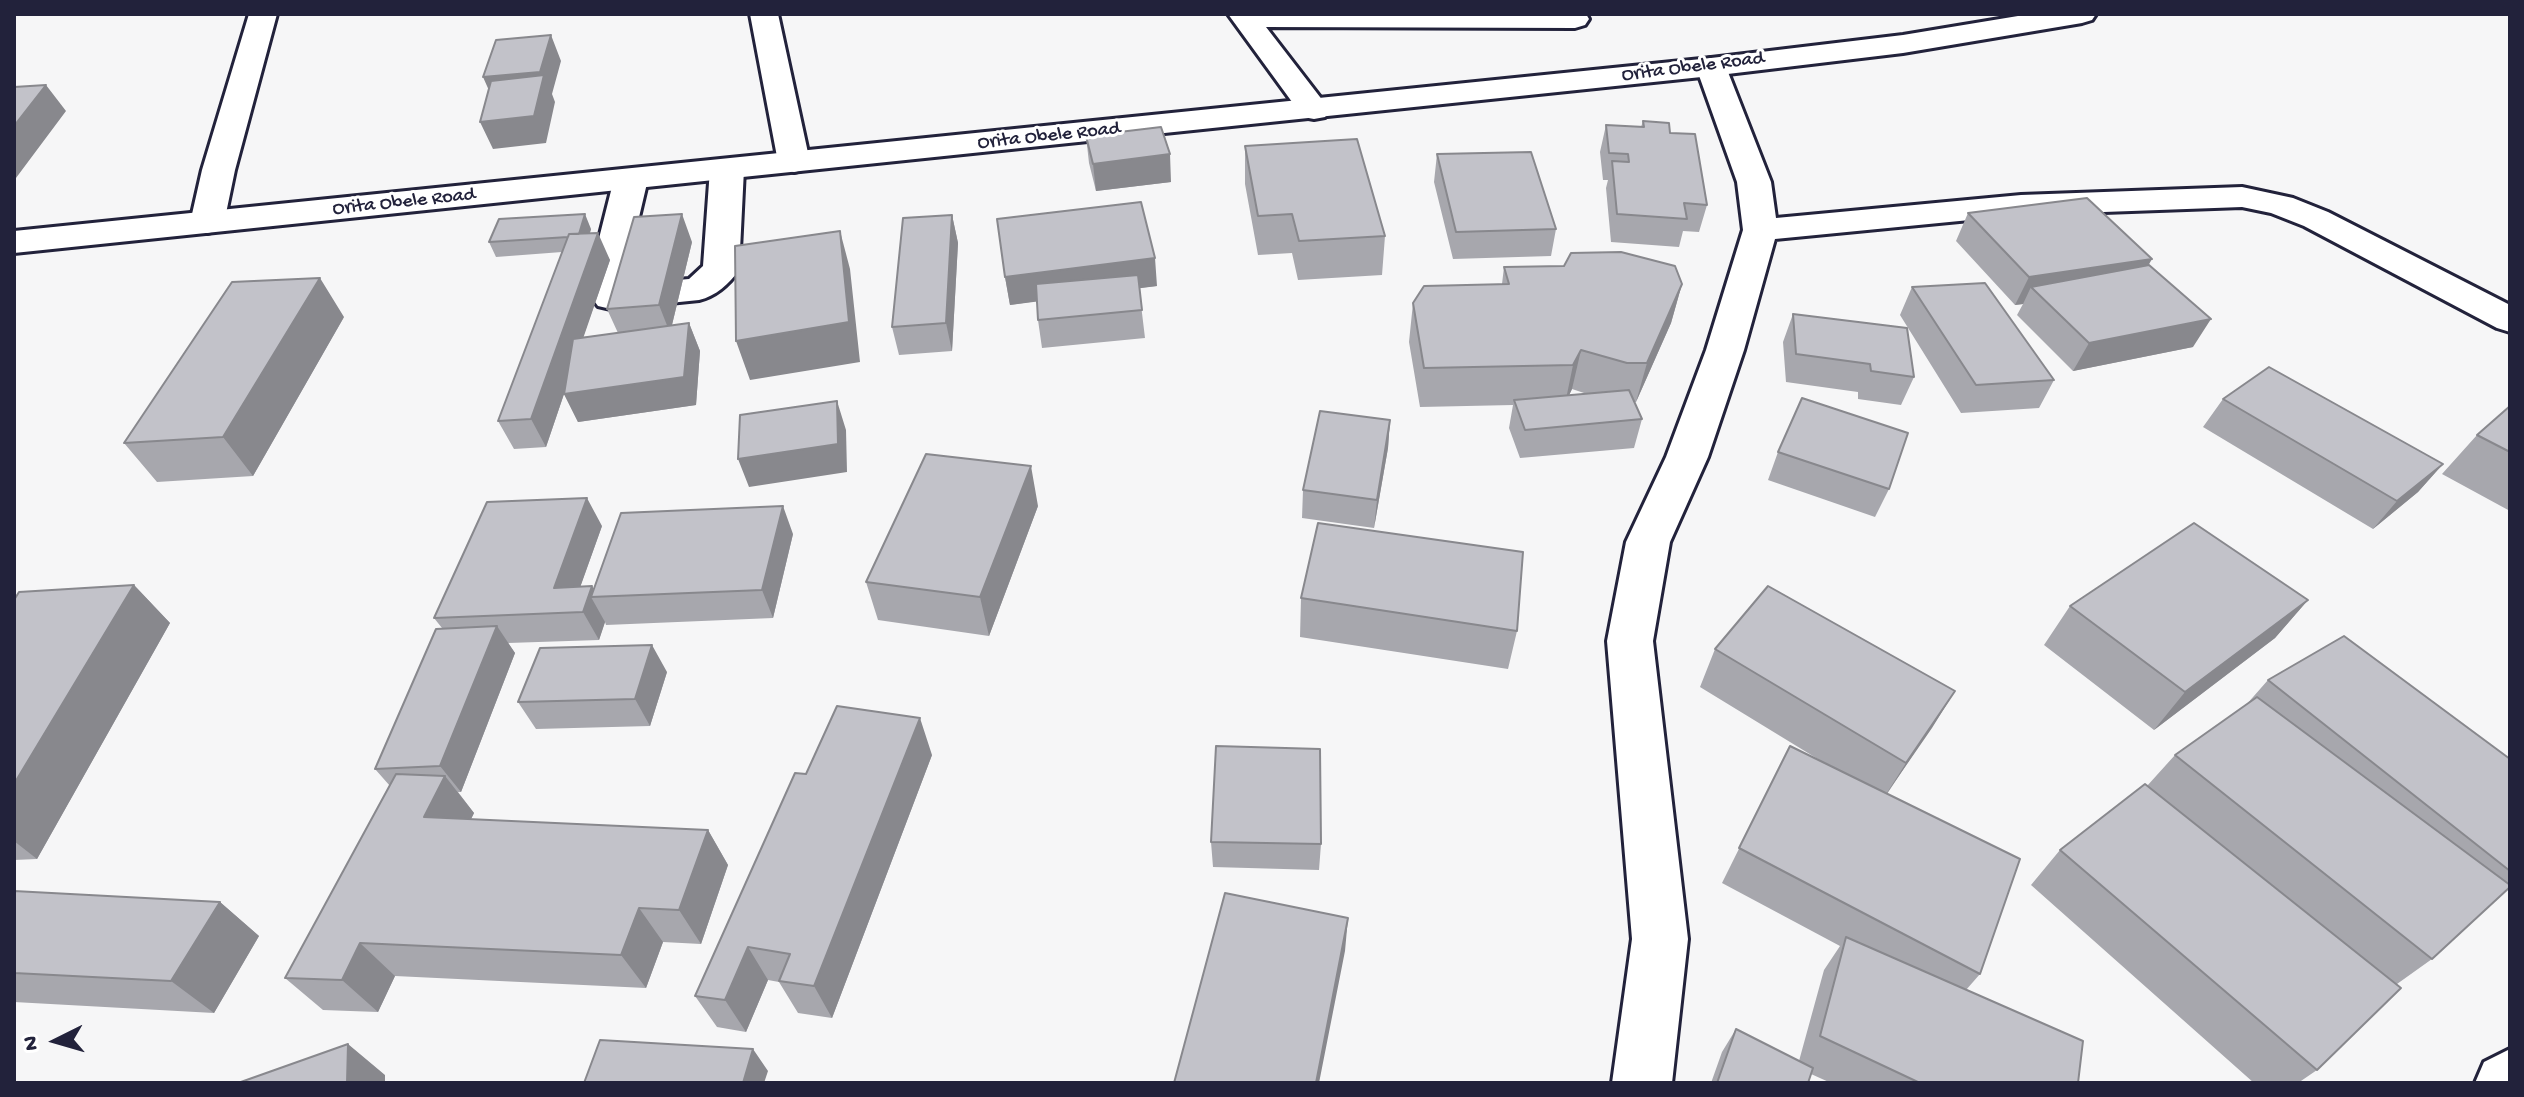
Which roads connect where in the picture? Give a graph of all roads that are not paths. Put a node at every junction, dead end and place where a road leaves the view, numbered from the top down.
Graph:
1 (263, 14) edge
2 (764, 14) edge
3 (2082, 14) edge
4 (1243, 16) edge
5 (1575, 19) dead end
6 (1711, 67) junction
7 (1314, 110) junction
8 (794, 162) junction
9 (727, 169) junction
10 (631, 179) junction
11 (207, 223) junction
12 (1760, 230) junction
13 (14, 242) edge
14 (2510, 320) edge
15 (2510, 1079) edge
16 (1642, 1083) edge
17 (2505, 1083) edge

1 - 11 street
2 - 8 street
3 - 6 street, Orita Obele Road
4 - 5 street
4 - 7 street
6 - 7 street, Orita Obele Road
6 - 12 street
7 - 8 street, Orita Obele Road
8 - 9 street, Orita Obele Road
9 - 10 street, Orita Obele Road
9 - 10 street
10 - 11 street, Orita Obele Road
11 - 13 street, Orita Obele Road
12 - 14 street
12 - 16 street
15 - 17 street

